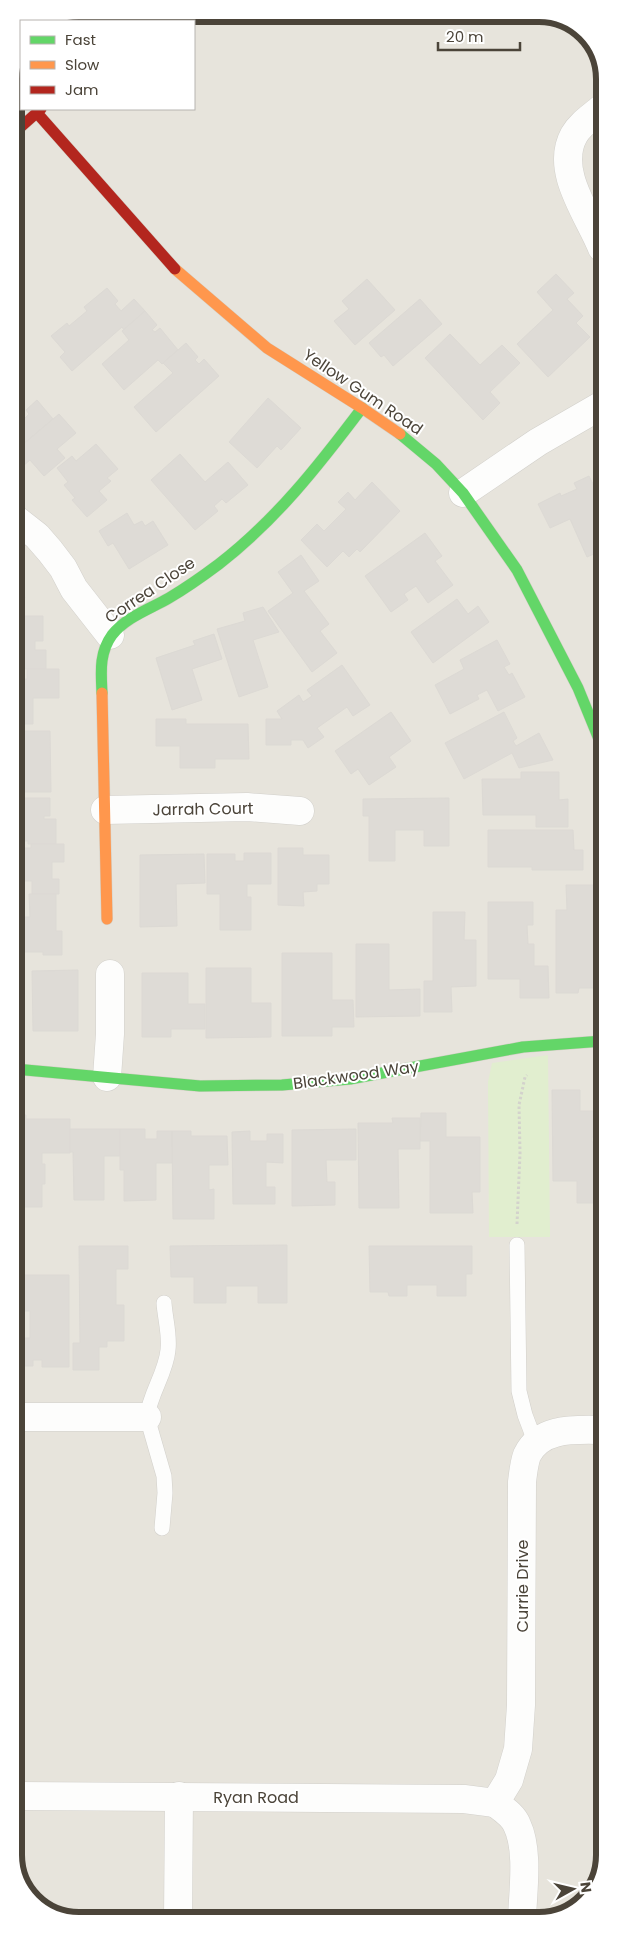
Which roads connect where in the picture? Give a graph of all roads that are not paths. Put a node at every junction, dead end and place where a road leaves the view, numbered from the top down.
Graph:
1 (39, 111) edge
2 (596, 114) edge
3 (22, 126) edge
4 (596, 235) edge
5 (362, 408) junction
6 (596, 408) edge
7 (463, 493) junction
8 (22, 524) edge
9 (110, 635) junction
10 (596, 732) edge
11 (105, 810) junction
12 (300, 811) dead end
13 (107, 920) dead end
14 (110, 974) dead end
15 (596, 1041) edge
16 (22, 1070) edge
17 (107, 1077) junction
18 (517, 1245) road end
19 (164, 1303) dead end
20 (22, 1417) edge
21 (147, 1417) junction
22 (596, 1430) edge
23 (536, 1444) junction
24 (162, 1528) dead end
25 (22, 1796) edge
26 (179, 1796) junction
27 (495, 1803) junction
28 (178, 1911) edge
29 (522, 1912) edge

1 - 3 street
1 - 5 street, Yellow Gum Road
2 - 4 street
5 - 7 street, Yellow Gum Road
5 - 9 street, Correa Close
6 - 7 street
7 - 10 street, Yellow Gum Road
8 - 9 street
9 - 11 street, Correa Close
11 - 12 street, Jarrah Court
11 - 13 street, Correa Close
14 - 17 street
15 - 17 street, Blackwood Way
16 - 17 street, Blackwood Way
18 - 23 lane
19 - 21 lane
20 - 21 street
21 - 24 lane
22 - 23 street
23 - 27 street, Currie Drive
25 - 26 street, Ryan Road
26 - 27 street, Ryan Road
26 - 28 street
27 - 29 street

